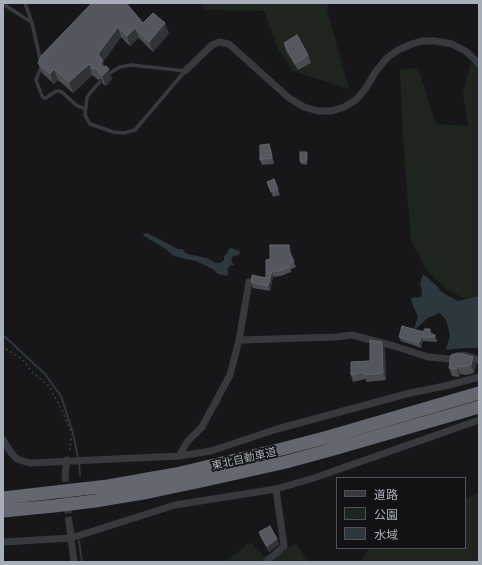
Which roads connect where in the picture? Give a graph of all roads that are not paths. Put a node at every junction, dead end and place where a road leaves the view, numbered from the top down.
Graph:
1 (25, 3) edge
2 (3, 4) edge
3 (32, 23) junction
4 (479, 64) edge
5 (185, 71) junction
6 (108, 74) edge
7 (100, 82) edge
8 (85, 109) junction
9 (250, 282) edge
10 (239, 340) junction
11 (479, 361) edge
12 (479, 377) edge
13 (479, 393) edge
14 (479, 407) edge
15 (479, 420) edge
16 (3, 440) edge
17 (179, 456) junction
18 (67, 460) junction
19 (176, 474) junction
20 (65, 475) tunnel mouth
21 (3, 489) edge
22 (276, 489) junction
23 (3, 498) edge
24 (3, 511) edge
25 (69, 522) tunnel mouth
26 (71, 538) junction
27 (3, 542) edge
28 (74, 562) edge
29 (266, 562) edge

1 - 3 lane
2 - 3 lane
3 - 8 lane
4 - 5 street
5 - 6 lane
5 - 8 lane
7 - 8 lane
9 - 10 street
10 - 11 street
10 - 17 street
12 - 17 street
13 - 19 highway, 東北自動車道
14 - 24 highway, 東北自動車道
15 - 22 street
16 - 18 street
17 - 18 street
18 - 20 street
19 - 21 highway
19 - 23 highway, 東北自動車道
22 - 26 street
22 - 29 street
25 - 26 street
26 - 27 street
26 - 28 street

